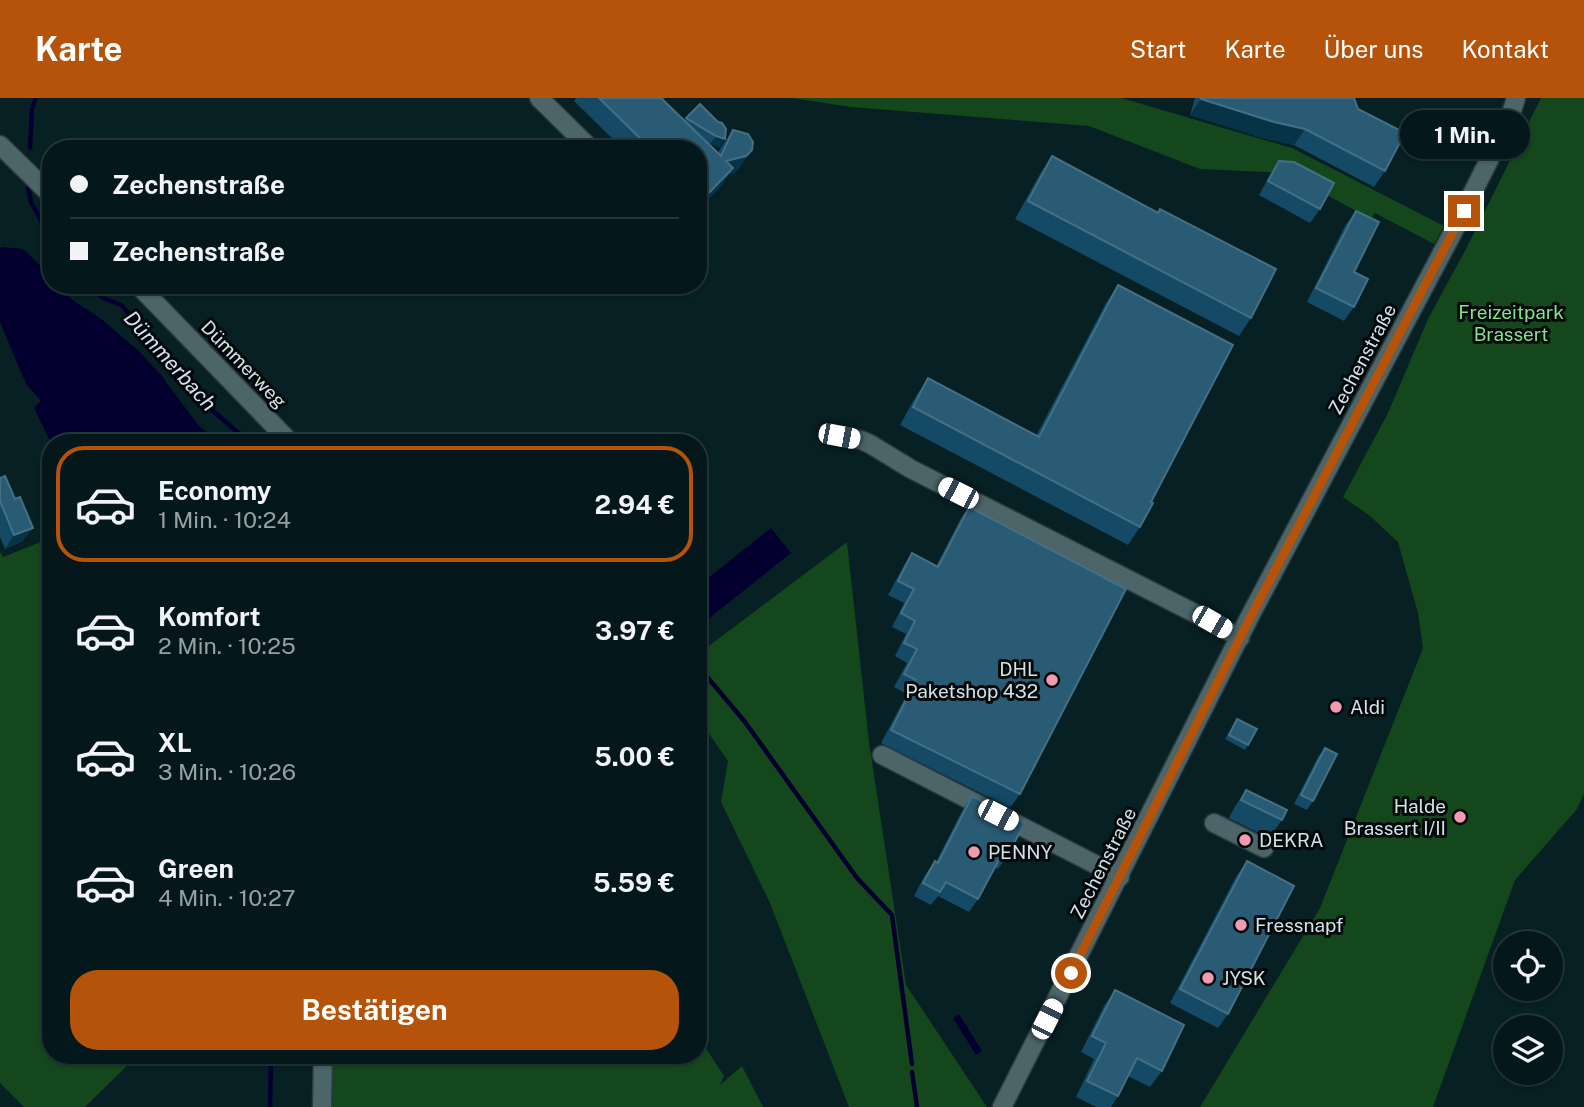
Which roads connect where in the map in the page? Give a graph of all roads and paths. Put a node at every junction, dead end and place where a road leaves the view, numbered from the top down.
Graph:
1 (539, 98) edge
2 (1516, 98) edge
3 (582, 140) edge
4 (0, 145) edge
5 (42, 186) edge
6 (147, 294) edge
7 (282, 434) edge
8 (839, 436) dead end
9 (1240, 638) junction
10 (882, 755) dead end
11 (1214, 822) dead end
12 (1264, 848) dead end
13 (1120, 877) junction
14 (323, 1064) edge
15 (322, 1107) edge
16 (1002, 1107) edge

1 - 3 street
2 - 9 street, Zechenstraße
4 - 5 street
6 - 7 street, Dümmerweg
8 - 9 street
9 - 13 street, Zechenstraße
10 - 13 street
11 - 12 street
13 - 16 street, Zechenstraße
14 - 15 street

